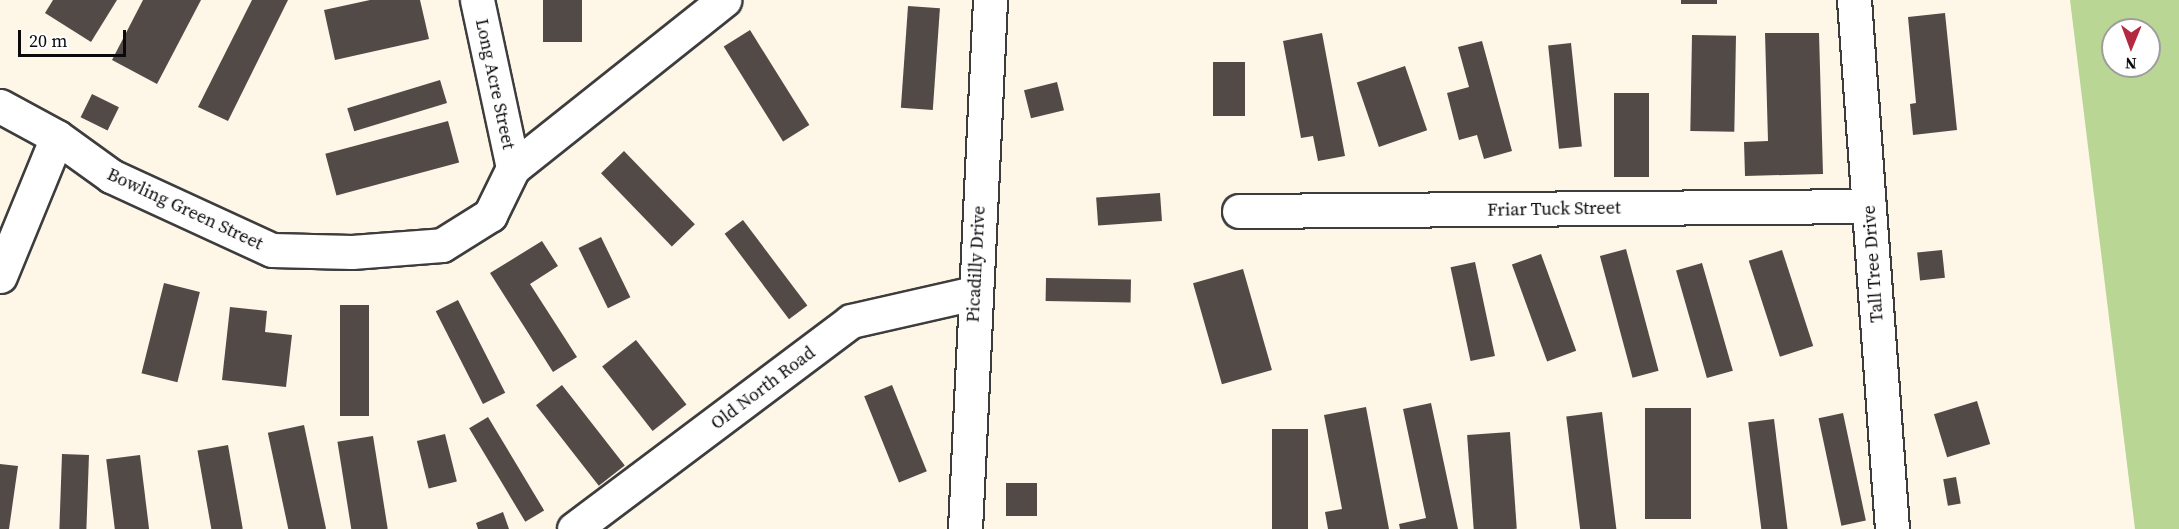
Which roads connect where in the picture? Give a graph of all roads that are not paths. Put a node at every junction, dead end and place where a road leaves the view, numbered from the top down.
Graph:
1 (477, 0) edge
2 (724, 0) edge
3 (990, 0) edge
4 (1854, 0) edge
5 (0, 106) edge
6 (57, 137) junction
7 (513, 168) junction
8 (1869, 206) junction
9 (1239, 212) dead end
10 (0, 276) edge
11 (974, 293) junction
12 (574, 529) edge
13 (966, 529) edge
14 (1893, 529) edge

1 - 7 street, Long Acre Street
2 - 7 street, Bowling Green Street
3 - 11 street, Picadilly Drive
4 - 8 street, Tall Tree Drive
5 - 6 street, Bowling Green Street
6 - 7 street, Bowling Green Street
6 - 10 street
8 - 9 street, Friar Tuck Street
8 - 14 street, Tall Tree Drive
11 - 12 street, Old North Road
11 - 13 street, Picadilly Drive

